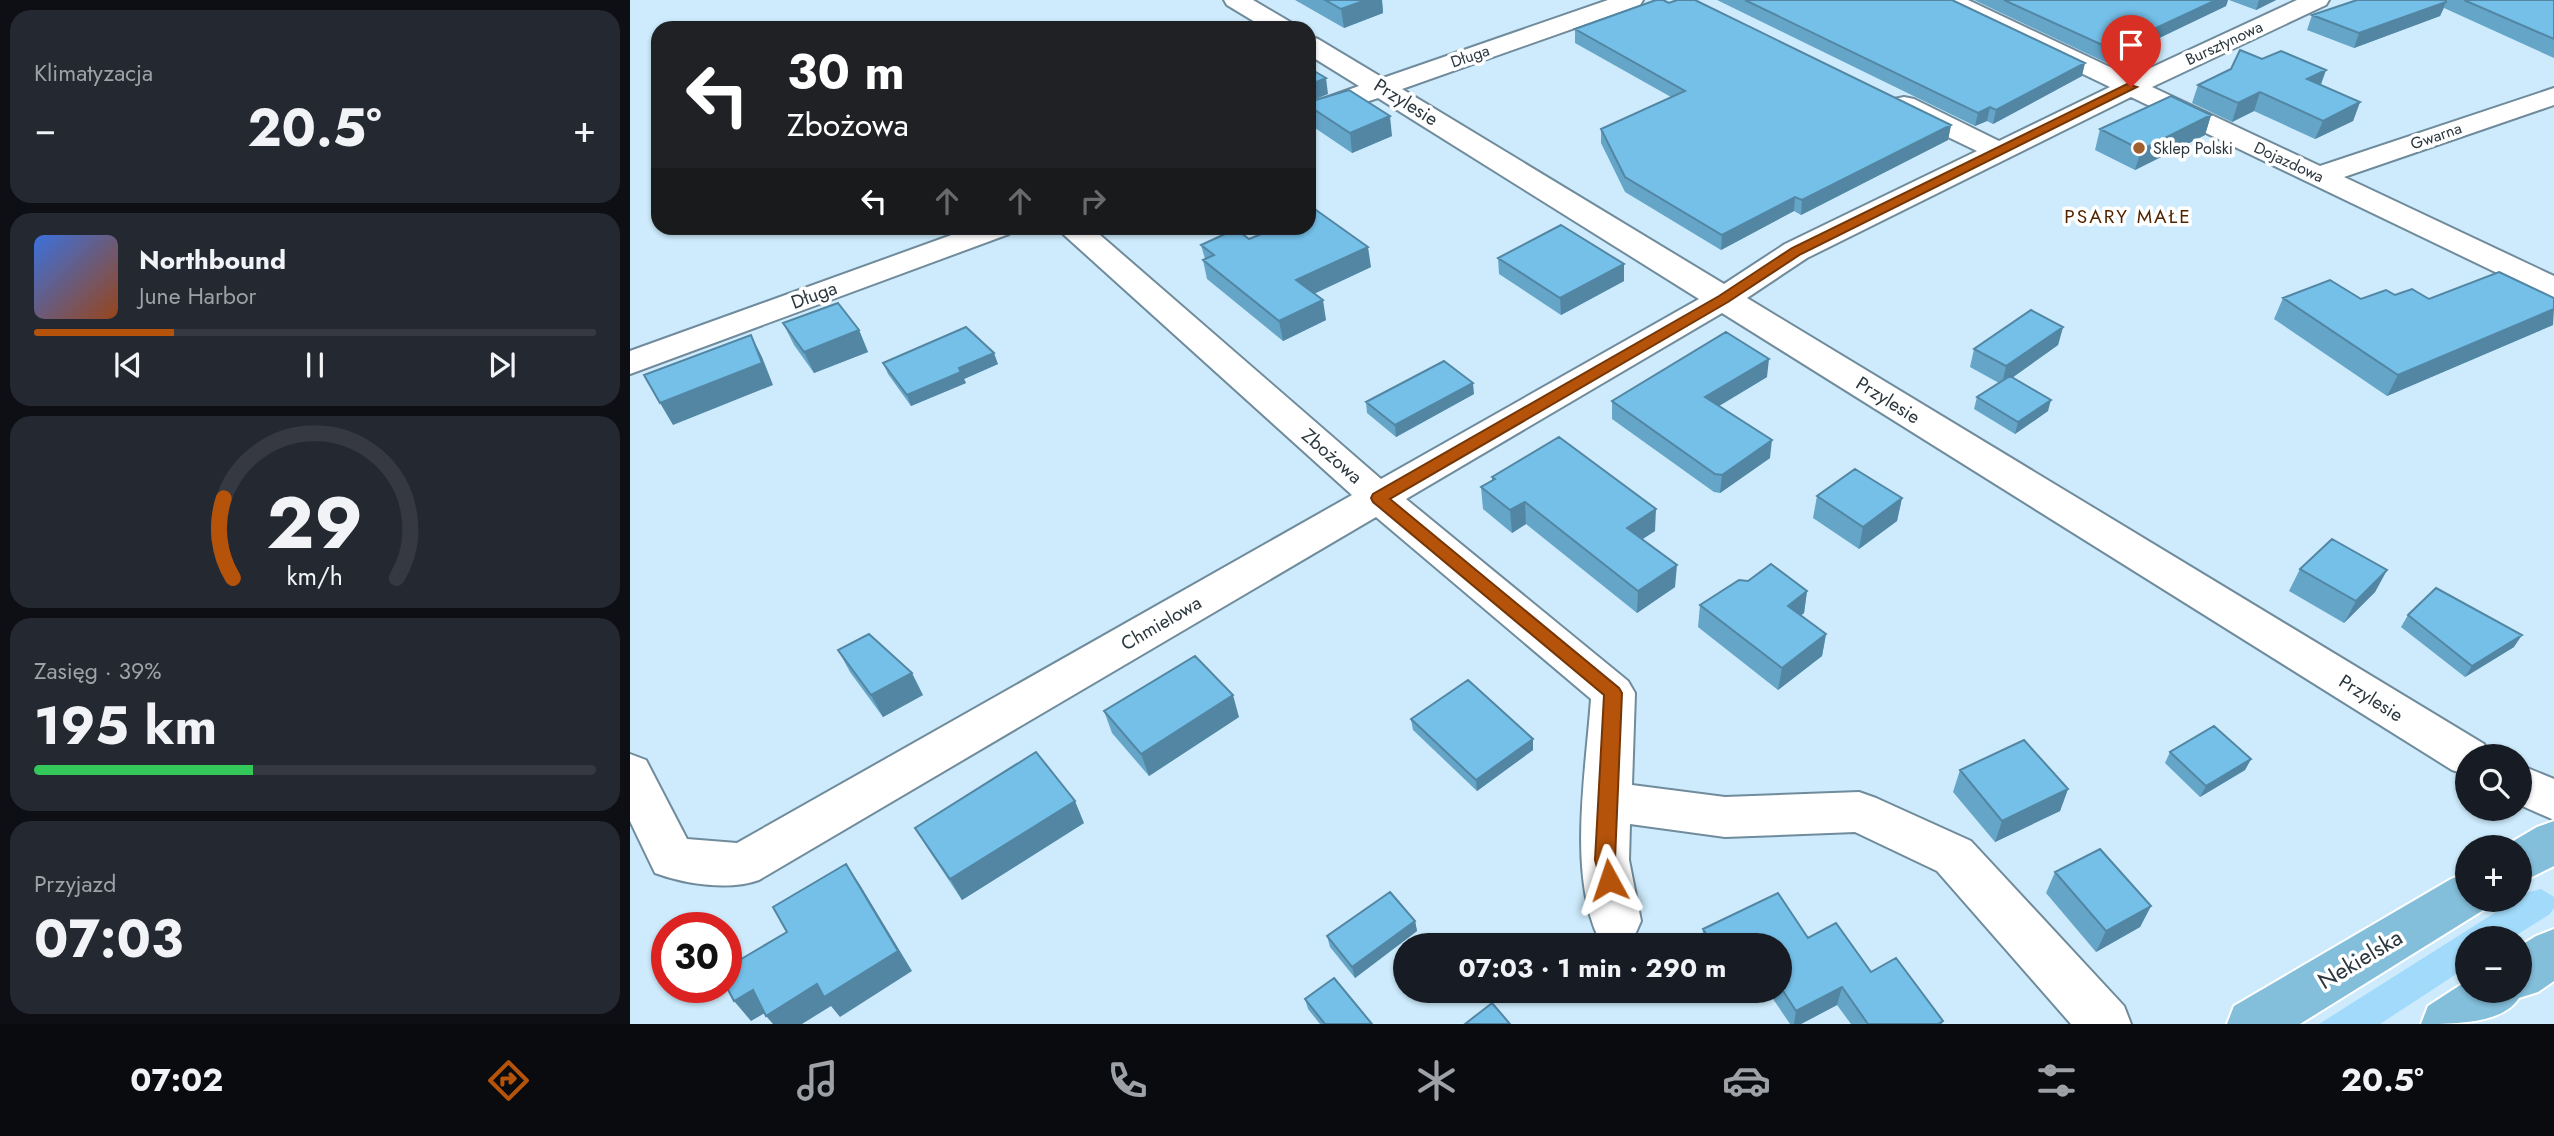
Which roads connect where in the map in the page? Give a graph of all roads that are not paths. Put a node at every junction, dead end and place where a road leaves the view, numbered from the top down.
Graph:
1 (1236, 0) edge
2 (1631, 0) edge
3 (1948, 0) edge
4 (2317, 0) edge
5 (1271, 21) edge
6 (1316, 48) edge
7 (1381, 87) junction
8 (2131, 87) junction
9 (2554, 96) edge
10 (1888, 97) edge
11 (1316, 110) edge
12 (1998, 151) junction
13 (2319, 176) junction
14 (979, 235) edge
15 (1082, 235) edge
16 (2554, 288) edge
17 (1723, 299) junction
18 (630, 363) edge
19 (1379, 498) junction
20 (2455, 749) edge
21 (630, 773) edge
22 (2532, 790) edge
23 (2554, 800) edge
24 (1606, 801) junction
25 (2554, 841) edge
26 (2532, 855) edge
27 (2455, 902) edge
28 (1616, 921) dead end
29 (2554, 952) edge
30 (2532, 967) edge
31 (2478, 1003) edge
32 (2105, 1024) edge
33 (2253, 1024) edge
34 (2447, 1024) edge

1 - 5 street
2 - 7 street, Długa
3 - 8 street, Dojazdowa
4 - 8 street, Bursztynowa
6 - 7 street, Przylesie
7 - 11 street, Długa
7 - 17 street, Przylesie
8 - 12 street, Bursztynowa
8 - 13 street, Dojazdowa
9 - 13 street, Gwarna
10 - 12 street
12 - 17 street, Chmielowa
13 - 16 street, Dojazdowa
14 - 18 street, Długa
15 - 19 street, Zbożowa
17 - 19 street, Chmielowa
17 - 20 street, Przylesie
19 - 21 street, Chmielowa
19 - 24 street, Zbożowa
22 - 23 street
24 - 28 street, Zbożowa
24 - 32 street
25 - 26 main road
27 - 33 main road, Nekielska
29 - 30 main road
31 - 34 main road

